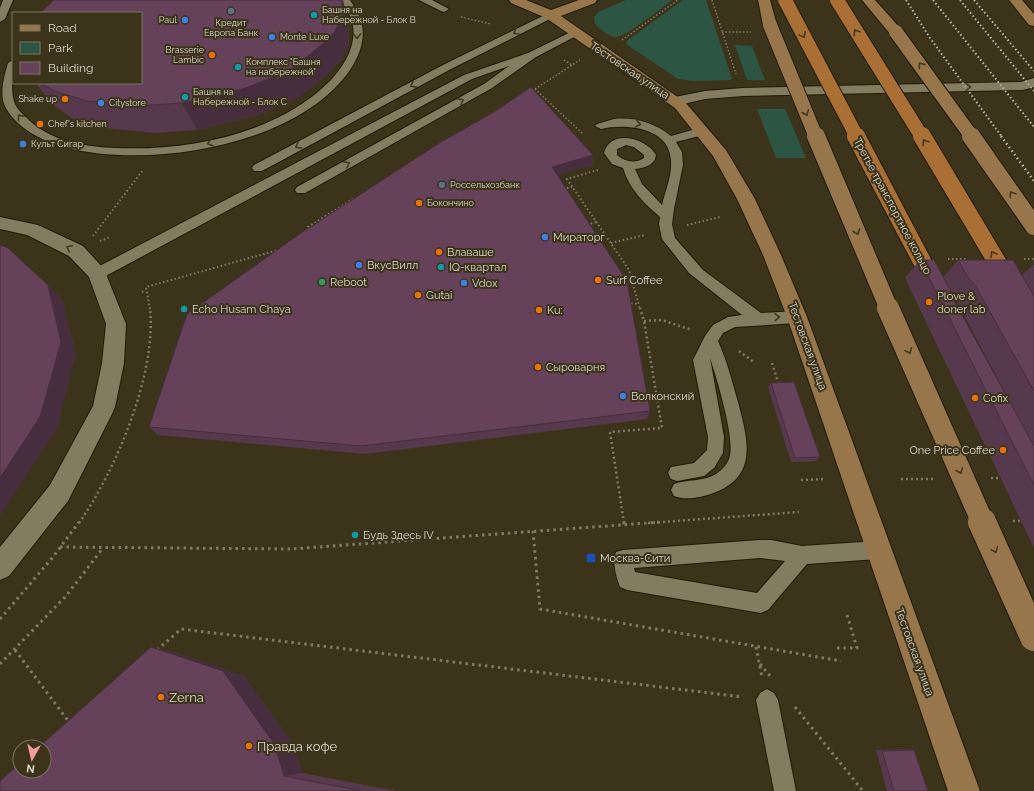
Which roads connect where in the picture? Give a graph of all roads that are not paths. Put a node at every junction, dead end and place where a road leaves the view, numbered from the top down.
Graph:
1 (8, 0) edge
2 (345, 0) edge
3 (424, 0) edge
4 (515, 0) edge
5 (534, 0) edge
6 (591, 0) edge
7 (764, 0) edge
8 (785, 0) edge
9 (837, 0) edge
10 (868, 0) edge
11 (1015, 0) edge
12 (444, 9) road end
13 (551, 15) junction
14 (0, 19) edge
15 (1034, 22) edge
16 (575, 33) junction
17 (501, 40) junction
18 (532, 55) junction
19 (12, 66) edge
20 (468, 76) junction
21 (1034, 82) edge
22 (675, 101) junction
23 (601, 126) dead end
24 (703, 132) junction
25 (670, 140) junction
26 (628, 165) dead end
27 (258, 168) dead end
28 (301, 190) dead end
29 (665, 214) junction
30 (0, 223) edge
31 (1034, 226) edge
32 (97, 274) junction
33 (942, 301) edge
34 (797, 317) junction
35 (756, 318) junction
36 (1034, 323) edge
37 (710, 340) junction
38 (677, 473) dead end
39 (680, 490) dead end
40 (878, 550) junction
41 (802, 555) junction
42 (0, 567) edge
43 (1034, 638) edge
44 (771, 690) road end
45 (785, 791) edge
46 (964, 791) edge

1 - 14 lane
2 -> 19 lane
3 - 12 lane
4 - 13 main road, Тестовская улица
5 - 13 main road
6 - 13 main road
7 -> 43 main road, bridge
8 -> 33 main road, Третье транспортное кольцо, bridge
36 -> 9 main road, bridge
31 -> 10 main road, bridge
11 - 15 main road
13 - 16 main road, Тестовская улица
13 -> 17 lane
16 - 18 lane
16 - 22 main road, Тестовская улица
17 - 20 lane
17 -> 27 lane
18 - 20 lane
28 -> 18 lane
20 - 32 lane
22 -> 21 street
22 - 24 main road, Тестовская улица
23 -> 25 lane
24 - 25 lane
24 - 34 main road, Тестовская улица
25 - 29 lane
26 - 29 lane
29 - 35 lane
32 -> 30 street
32 - 42 street
35 -> 34 lane
34 - 40 main road, Тестовская улица
35 - 37 lane
37 - 38 lane
37 - 39 lane
40 - 41 lane
40 - 46 main road, Тестовская улица
41 - 41 lane
44 - 45 lane

